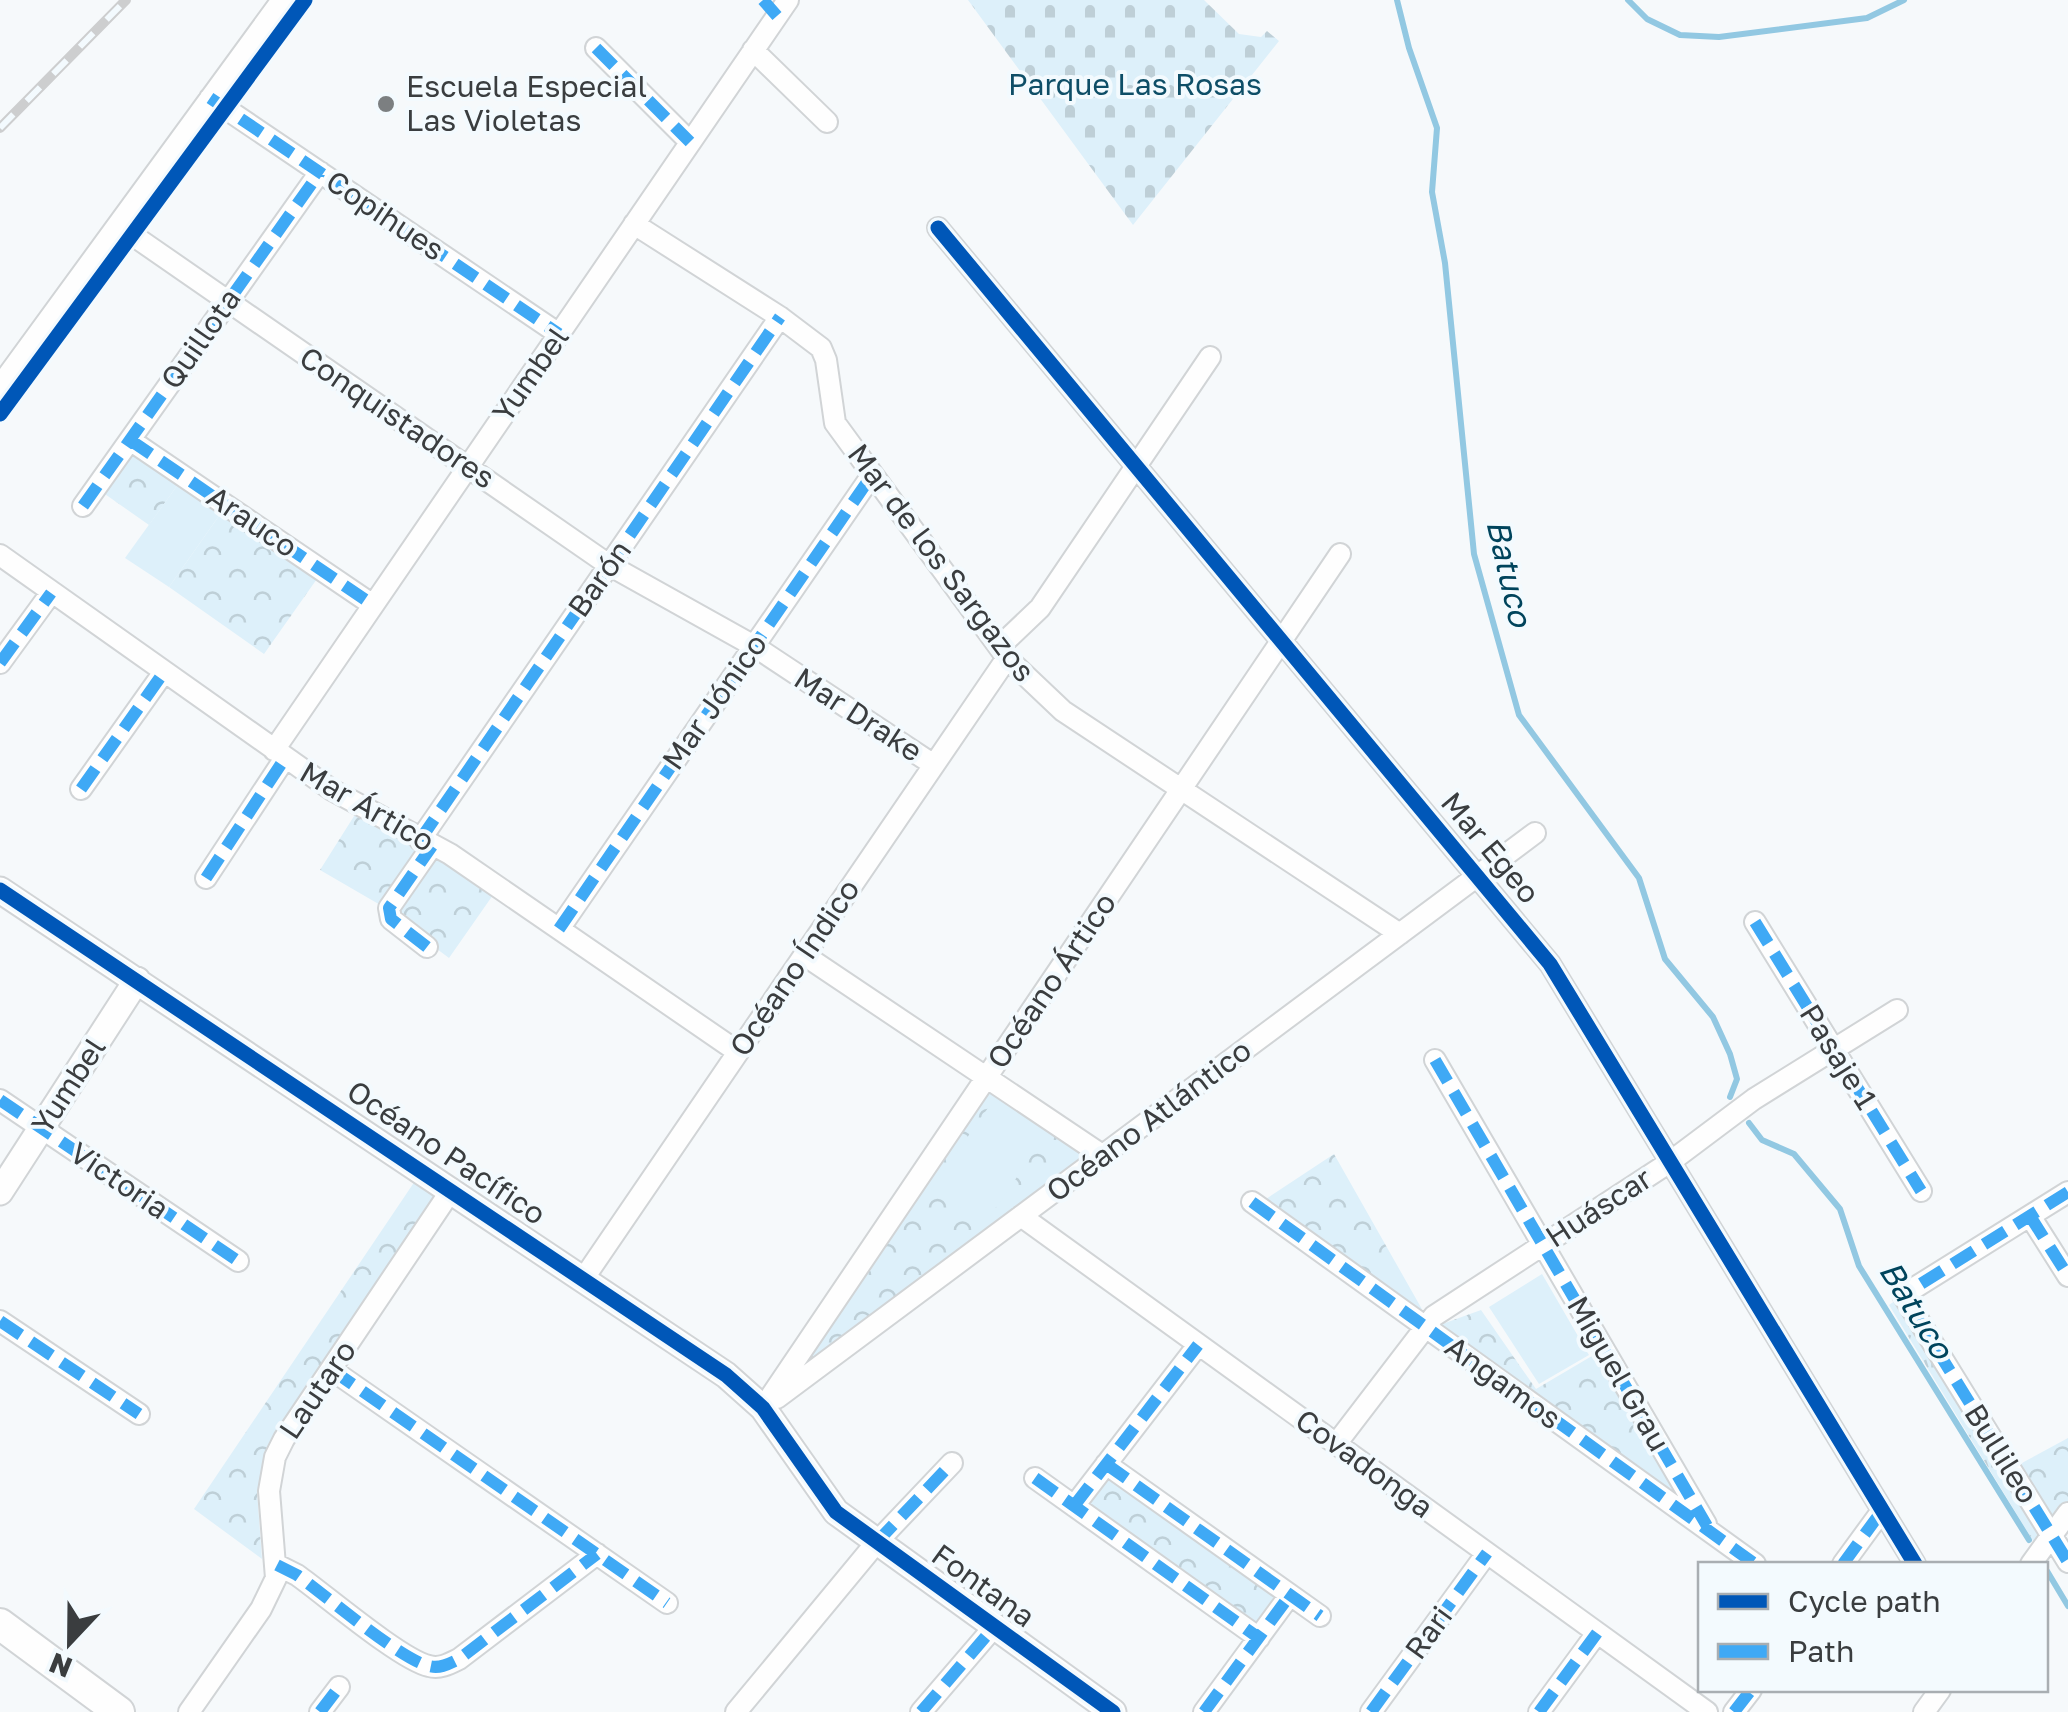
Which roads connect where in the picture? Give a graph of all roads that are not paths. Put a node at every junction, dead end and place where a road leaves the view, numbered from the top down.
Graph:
1 (282, 0) edge
2 (776, 5) edge
3 (596, 48) dead end
4 (753, 50) junction
5 (210, 98) junction
6 (827, 122) dead end
7 (690, 142) junction
8 (320, 172) junction
9 (634, 224) junction
10 (118, 225) junction
11 (938, 228) dead end
12 (227, 302) junction
13 (780, 317) junction
14 (559, 334) junction
15 (1210, 357) dead end
16 (0, 386) edge
17 (130, 440) junction
18 (468, 466) junction
19 (1136, 466) junction
20 (872, 475) junction
21 (83, 506) dead end
22 (1340, 554) dead end
23 (0, 555) edge
24 (610, 565) junction
25 (51, 592) junction
26 (680, 604) joint
27 (373, 605) junction
28 (1281, 640) junction
29 (754, 646) junction
30 (1003, 653) junction
31 (0, 662) edge
32 (164, 672) junction
33 (279, 754) junction
34 (934, 765) junction
35 (81, 788) dead end
36 (1182, 788) junction
37 (1535, 833) dead end
38 (426, 843) junction
39 (1479, 877) junction
40 (206, 878) dead end
41 (0, 890) edge
42 (1755, 922) dead end
43 (559, 929) junction
44 (1400, 934) junction
45 (427, 947) dead end
46 (804, 955) junction
47 (138, 980) junction
48 (1897, 1010) dead end
49 (1833, 1049) junction
50 (738, 1052) junction
51 (1435, 1060) dead end
52 (986, 1078) junction
53 (0, 1100) edge
54 (42, 1128) junction
55 (1102, 1155) junction
56 (1670, 1162) junction
57 (452, 1189) junction
58 (1921, 1191) dead end
59 (0, 1192) edge
60 (2068, 1192) edge
61 (1252, 1202) dead end
62 (1021, 1216) junction
63 (2030, 1216) junction
64 (1542, 1244) junction
65 (238, 1261) dead end
66 (2068, 1276) edge
67 (584, 1278) junction
68 (0, 1321) edge
69 (1424, 1326) junction
70 (1198, 1345) junction
71 (332, 1370) junction
72 (763, 1408) junction
73 (139, 1414) dead end
74 (1336, 1444) junction
75 (952, 1463) dead end
76 (1106, 1464) junction
77 (1035, 1478) dead end
78 (826, 1500) joint
79 (1074, 1506) junction
80 (1881, 1512) junction
81 (2068, 1513) edge
82 (1710, 1532) junction
83 (2052, 1536) junction
84 (876, 1543) junction
85 (1487, 1553) junction
86 (597, 1554) junction
87 (1752, 1562) edge
88 (1844, 1562) edge
89 (1914, 1562) edge
90 (2032, 1562) edge
91 (2068, 1562) edge
92 (277, 1565) junction
93 (1290, 1595) junction
94 (666, 1602) dead end
95 (1320, 1616) dead end
96 (0, 1624) edge
97 (994, 1627) junction
98 (1597, 1633) junction
99 (1259, 1638) junction
100 (339, 1687) dead end
101 (1749, 1692) edge
102 (1106, 1710) edge
103 (120, 1712) edge
104 (190, 1712) edge
105 (320, 1712) edge
106 (736, 1712) edge
107 (921, 1712) edge
108 (1204, 1712) edge
109 (1371, 1712) edge
110 (1539, 1712) edge
111 (1706, 1712) edge
112 (1734, 1712) edge

1 - 5 street
2 - 4 street, Yumbel
3 - 7 street
4 - 6 street
4 - 7 street, Yumbel
5 - 8 street, Copihues
5 - 10 street
7 - 9 street, Yumbel
8 - 12 street, Quillota
8 - 14 street, Copihues
9 - 13 street, Mar de los Sargazos
9 - 14 street, Yumbel
10 - 12 street, Conquistadores
10 - 16 street
11 - 19 street, Mar Egeo
12 - 17 street, Quillota
12 - 18 street, Conquistadores
13 - 20 street, Mar de los Sargazos
13 - 24 street, Barón
14 - 18 street, Yumbel
15 - 19 street, Océano Índico
17 - 21 street, Quillota
17 - 27 street, Arauco
18 - 24 street, Conquistadores
18 - 27 street, Yumbel
19 - 28 street, Mar Egeo
19 - 30 street, Océano Índico
20 - 29 street, Mar Jónico
20 - 30 street, Mar de los Sargazos
22 - 28 street, Océano Ártico
23 - 25 street, Mar Ártico
24 - 26 street, Conquistadores
24 - 38 street, Barón
25 - 31 street
25 - 32 street, Mar Ártico
26 - 29 street, Mar Drake
27 - 33 street, Yumbel
28 - 36 street, Océano Ártico
28 - 39 street, Mar Egeo
29 - 34 street, Mar Drake
29 - 43 street, Mar Jónico
30 - 34 street, Océano Índico
30 - 36 street, Mar de los Sargazos
32 - 33 street, Mar Ártico
32 - 35 street
33 - 38 street, Mar Ártico
33 - 40 street, Yumbel
34 - 46 street, Océano Índico
36 - 44 street, Mar de los Sargazos
36 - 52 street, Océano Ártico
37 - 39 street, Océano Atlántico
38 - 43 street, Mar Ártico
38 - 45 street, Barón
39 - 44 street, Océano Atlántico
39 - 56 street, Mar Egeo
41 - 47 street, Océano Pacífico
42 - 49 street, Pasaje 1
43 - 50 street, Mar Ártico
44 - 55 street, Océano Atlántico
46 - 50 street, Océano Índico
46 - 52 street
47 - 54 street, Yumbel
47 - 57 street, Océano Pacífico
48 - 49 street, Huáscar
49 - 56 street, Huáscar
49 - 58 street, Pasaje 1
50 - 67 street, Océano Índico
51 - 64 street, Miguel Grau
52 - 55 street
52 - 72 street, Océano Ártico
53 - 54 street, Victoria
54 - 59 street, Yumbel
54 - 65 street, Victoria
55 - 62 street, Océano Atlántico
56 - 64 street, Huáscar
56 - 80 street, Mar Egeo
57 - 67 street, Océano Pacífico
57 - 71 street, Lautaro
60 - 63 street
61 - 69 street, Angamos
62 - 70 street, Covadonga
62 - 72 street, Océano Atlántico
63 - 66 street
63 - 83 street, Bullileo
64 - 69 street, Huáscar
64 - 82 street, Miguel Grau
67 - 72 street, Océano Pacífico
68 - 73 street
69 - 74 street, Huáscar
69 - 82 street, Angamos
70 - 74 street, Covadonga
70 - 76 street
71 - 86 street
71 - 92 street, Lautaro
72 - 78 street, Océano Pacífico
74 - 85 street, Covadonga
75 - 84 street
76 - 79 street
76 - 93 street
77 - 79 street
78 - 84 street, Fontana
79 - 99 street
80 - 88 street
80 - 89 street, Mar Egeo
81 - 83 street
82 - 87 street, Angamos
83 - 90 street
83 - 91 street, Bullileo
84 - 97 street, Fontana
84 - 106 street
85 - 98 street, Covadonga
85 - 109 street, Rari
86 - 92 street
86 - 94 street
92 - 104 street, Lautaro
93 - 95 street
93 - 99 street
96 - 103 main road
97 - 102 street, Fontana
97 - 107 street
98 - 110 street
98 - 111 street, Covadonga
99 - 108 street
100 - 105 street
101 - 112 street

